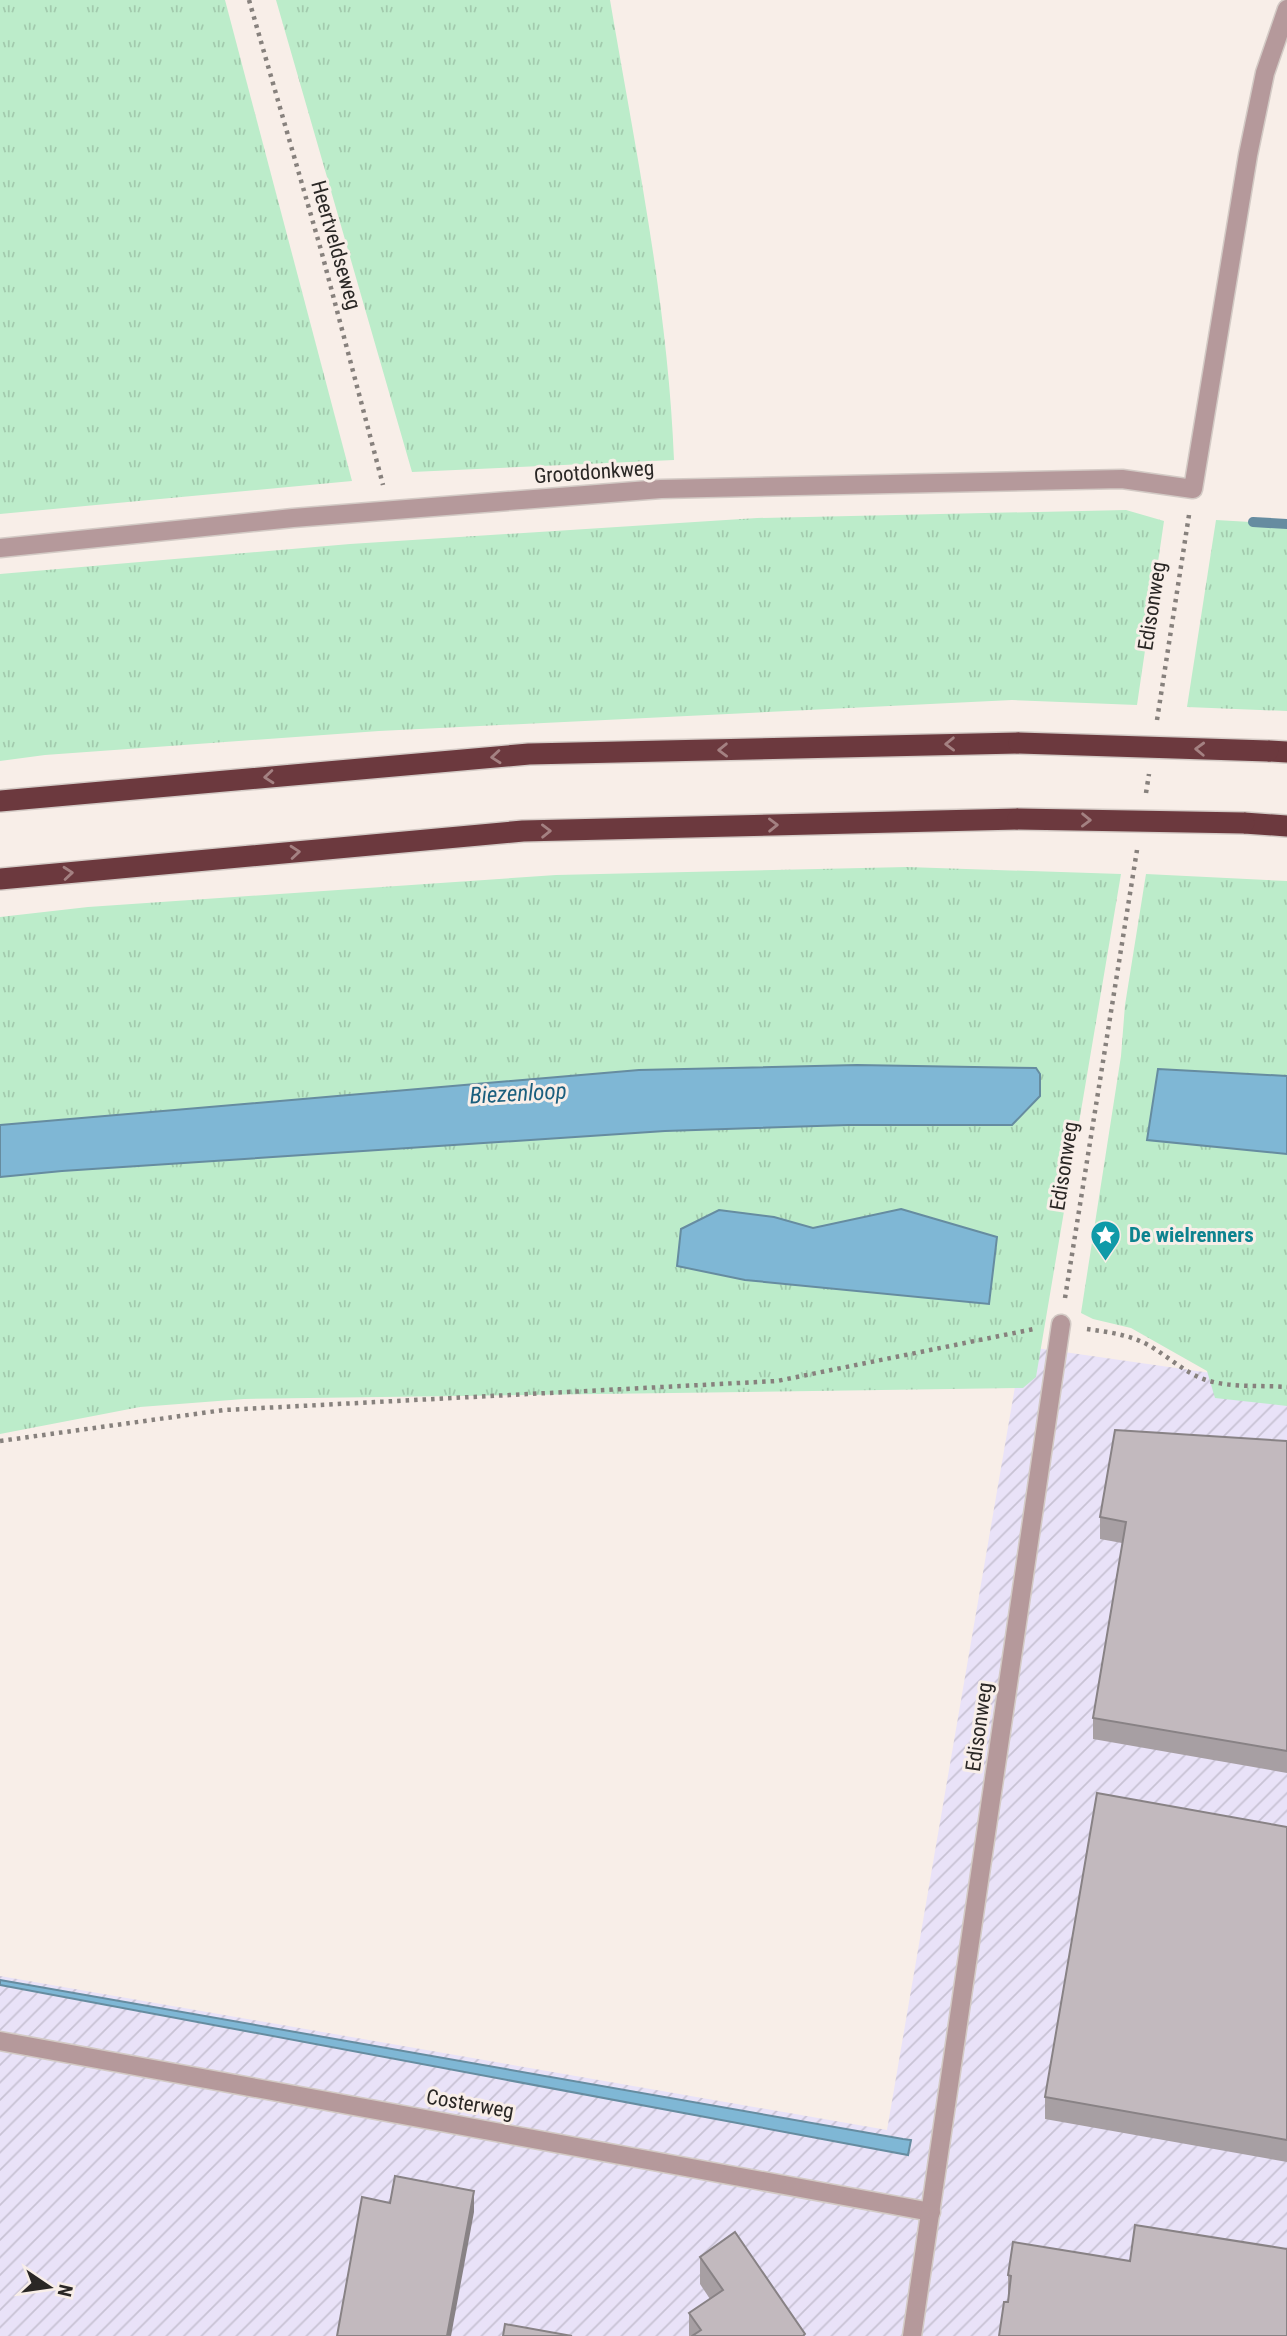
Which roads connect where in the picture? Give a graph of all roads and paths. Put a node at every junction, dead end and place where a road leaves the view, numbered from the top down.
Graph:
1 (249, 0) edge
2 (1287, 9) edge
3 (1193, 489) junction
4 (384, 490) dead end
5 (0, 548) edge
6 (1155, 733) dead end
7 (1277, 752) edge
8 (1149, 773) dead end
9 (1145, 800) dead end
10 (0, 802) edge
11 (1287, 826) edge
12 (1138, 840) dead end
13 (0, 879) edge
14 (1061, 1324) junction
15 (1287, 1387) edge
16 (0, 1441) edge
17 (0, 2041) edge
18 (931, 2212) junction
19 (912, 2336) edge

1 - 4 path, Heertveldseweg
2 - 3 street
3 - 5 street, Grootdonkweg
3 - 6 path, Edisonweg
7 -> 10 highway, bridge
8 - 9 path
13 -> 11 highway, bridge
12 - 14 path, Edisonweg
14 - 15 path
14 - 16 path
14 - 18 street, Edisonweg
17 - 18 street, Costerweg
18 - 19 street, Edisonweg

